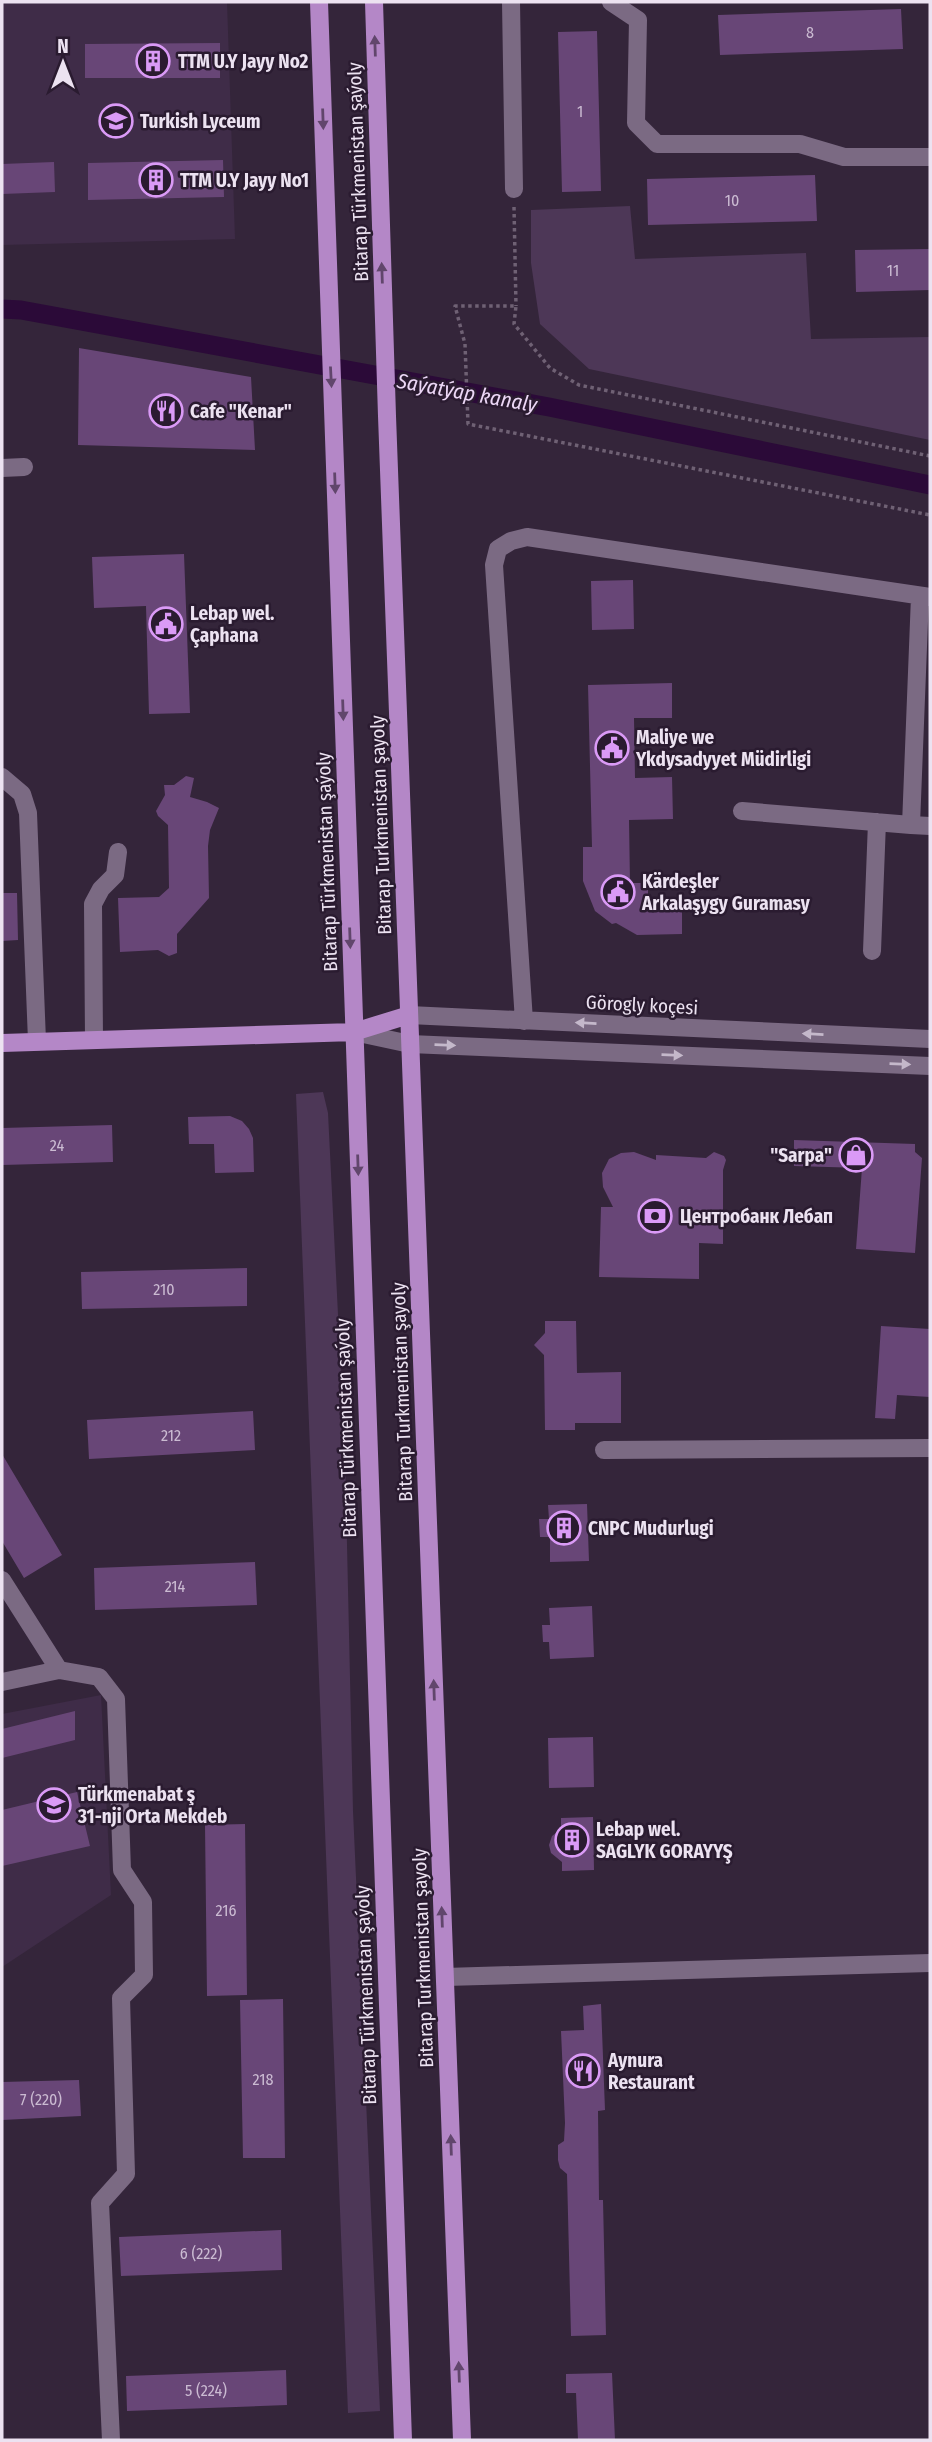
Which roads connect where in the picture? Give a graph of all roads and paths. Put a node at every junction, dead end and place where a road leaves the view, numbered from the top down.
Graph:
1 (319, 2) edge
2 (374, 2) edge
3 (510, 2) edge
4 (611, 2) edge
5 (930, 158) edge
6 (513, 189) joint
7 (516, 306) junction
8 (385, 341) joint
9 (930, 456) edge
10 (24, 467) dead end
11 (2, 468) edge
12 (930, 515) edge
13 (925, 597) edge
14 (2, 777) edge
15 (742, 811) dead end
16 (877, 822) junction
17 (911, 825) junction
18 (930, 825) edge
19 (118, 852) dead end
20 (872, 951) dead end
21 (409, 1015) junction
22 (524, 1021) junction
23 (354, 1031) junction
24 (930, 1039) edge
25 (94, 1040) junction
26 (37, 1041) junction
27 (2, 1042) edge
28 (410, 1044) junction
29 (930, 1066) edge
30 (930, 1448) edge
31 (604, 1450) dead end
32 (2, 1580) edge
33 (59, 1670) junction
34 (2, 1682) edge
35 (930, 1963) edge
36 (444, 1977) junction
37 (111, 2440) edge
38 (402, 2440) edge
39 (462, 2440) edge

1 -> 23 main road, Bitarap Türkmenistan şaýoly
8 -> 2 main road, Bitarap Türkmenistan şaýoly
3 - 6 street
4 - 5 street
6 - 7 path
7 - 9 path
7 - 12 path
8 - 21 main road, Bitarap Turkmenistan şayoly
10 - 11 street
13 - 17 street
13 - 22 street
14 - 26 street
15 - 16 street
16 - 17 street
16 - 20 street
17 - 18 street
19 - 25 street
21 - 22 street, Görogly koçesi
21 - 23 main road, Görogly koçesi
21 - 28 main road, Bitarap Turkmenistan şayoly
24 -> 22 street, Görogly koçesi
23 - 25 main road, Görogly koçesi
23 - 28 street, Görogly koçesi
23 -> 38 main road, Bitarap Türkmenistan şaýoly
25 - 26 main road, Görogly koçesi
26 - 27 main road, Görogly koçesi
28 -> 29 street, Görogly koçesi
36 -> 28 main road, Bitarap Turkmenistan şayoly
30 - 31 street
32 - 33 street
33 - 34 street
33 - 37 street
35 - 36 street
39 -> 36 main road, Bitarap Turkmenistan şayoly

